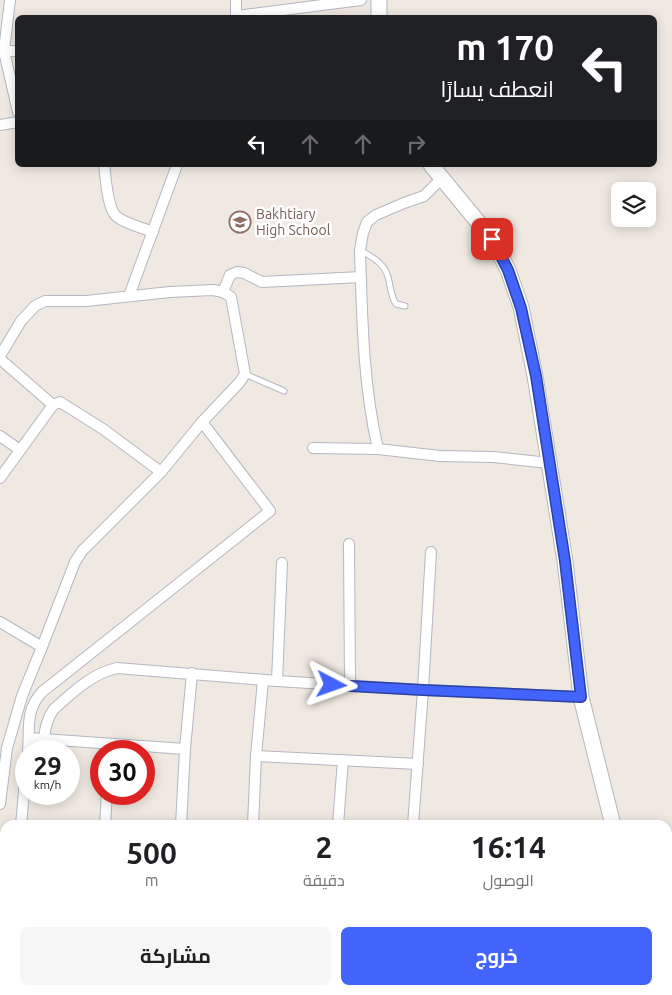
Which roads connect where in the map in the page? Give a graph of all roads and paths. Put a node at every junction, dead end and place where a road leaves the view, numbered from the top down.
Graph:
1 (10, 0) edge
2 (236, 0) edge
3 (361, 0) edge
4 (379, 0) edge
5 (295, 13) edge
6 (236, 15) edge
7 (266, 15) edge
8 (379, 15) edge
9 (3, 45) edge
10 (15, 50) edge
11 (15, 99) edge
12 (15, 122) edge
13 (0, 125) edge
14 (104, 167) edge
15 (176, 167) edge
16 (433, 167) edge
17 (442, 178) junction
18 (153, 232) junction
19 (360, 250) junction
20 (361, 277) junction
21 (223, 292) junction
22 (129, 296) junction
23 (406, 306) dead end
24 (0, 358) edge
25 (245, 374) junction
26 (284, 391) dead end
27 (53, 404) junction
28 (202, 422) junction
29 (0, 436) edge
30 (313, 448) dead end
31 (378, 449) junction
32 (20, 450) junction
33 (549, 464) junction
34 (161, 472) junction
35 (0, 478) edge
36 (349, 544) dead end
37 (431, 552) dead end
38 (282, 563) dead end
39 (0, 622) edge
40 (42, 647) junction
41 (192, 673) junction
42 (263, 680) junction
43 (277, 681) junction
44 (350, 686) junction
45 (423, 690) junction
46 (581, 697) junction
47 (29, 738) joint
48 (44, 739) junction
49 (90, 745) edge
50 (4, 747) edge
51 (155, 749) edge
52 (184, 749) junction
53 (256, 756) junction
54 (343, 760) junction
55 (418, 764) junction
56 (0, 804) edge
57 (23, 805) edge
58 (106, 805) edge
59 (21, 820) edge
60 (105, 820) edge
61 (181, 820) edge
62 (253, 820) edge
63 (338, 820) edge
64 (413, 820) edge
65 (612, 820) edge

1 - 9 street
2 - 6 street
3 - 5 street
4 - 8 main road
5 - 7 street
9 - 10 street
9 - 11 street
12 - 13 street
14 - 18 street
15 - 18 street
16 - 17 main road
17 - 19 street
17 - 33 main road
18 - 22 street
19 - 20 street
19 - 23 lane
20 - 21 street
20 - 31 street
21 - 22 street
21 - 25 street
22 - 24 street
24 - 27 street
25 - 26 lane
25 - 28 street
27 - 32 street
27 - 34 street
28 - 34 street
28 - 47 street
29 - 32 street
30 - 31 street
31 - 33 street
32 - 35 street
33 - 46 main road
34 - 40 street
36 - 44 street
37 - 45 street
38 - 43 street
39 - 40 street
40 - 50 street
41 - 42 street
41 - 48 street
41 - 52 street
42 - 43 street
42 - 53 street
43 - 44 street
44 - 45 street
45 - 46 street
45 - 55 street
46 - 65 main road
47 - 48 street
48 - 49 street
50 - 56 street
51 - 52 street
52 - 61 street
53 - 54 street
53 - 62 street
54 - 55 street
54 - 63 street
55 - 64 street
57 - 59 street
58 - 60 street

